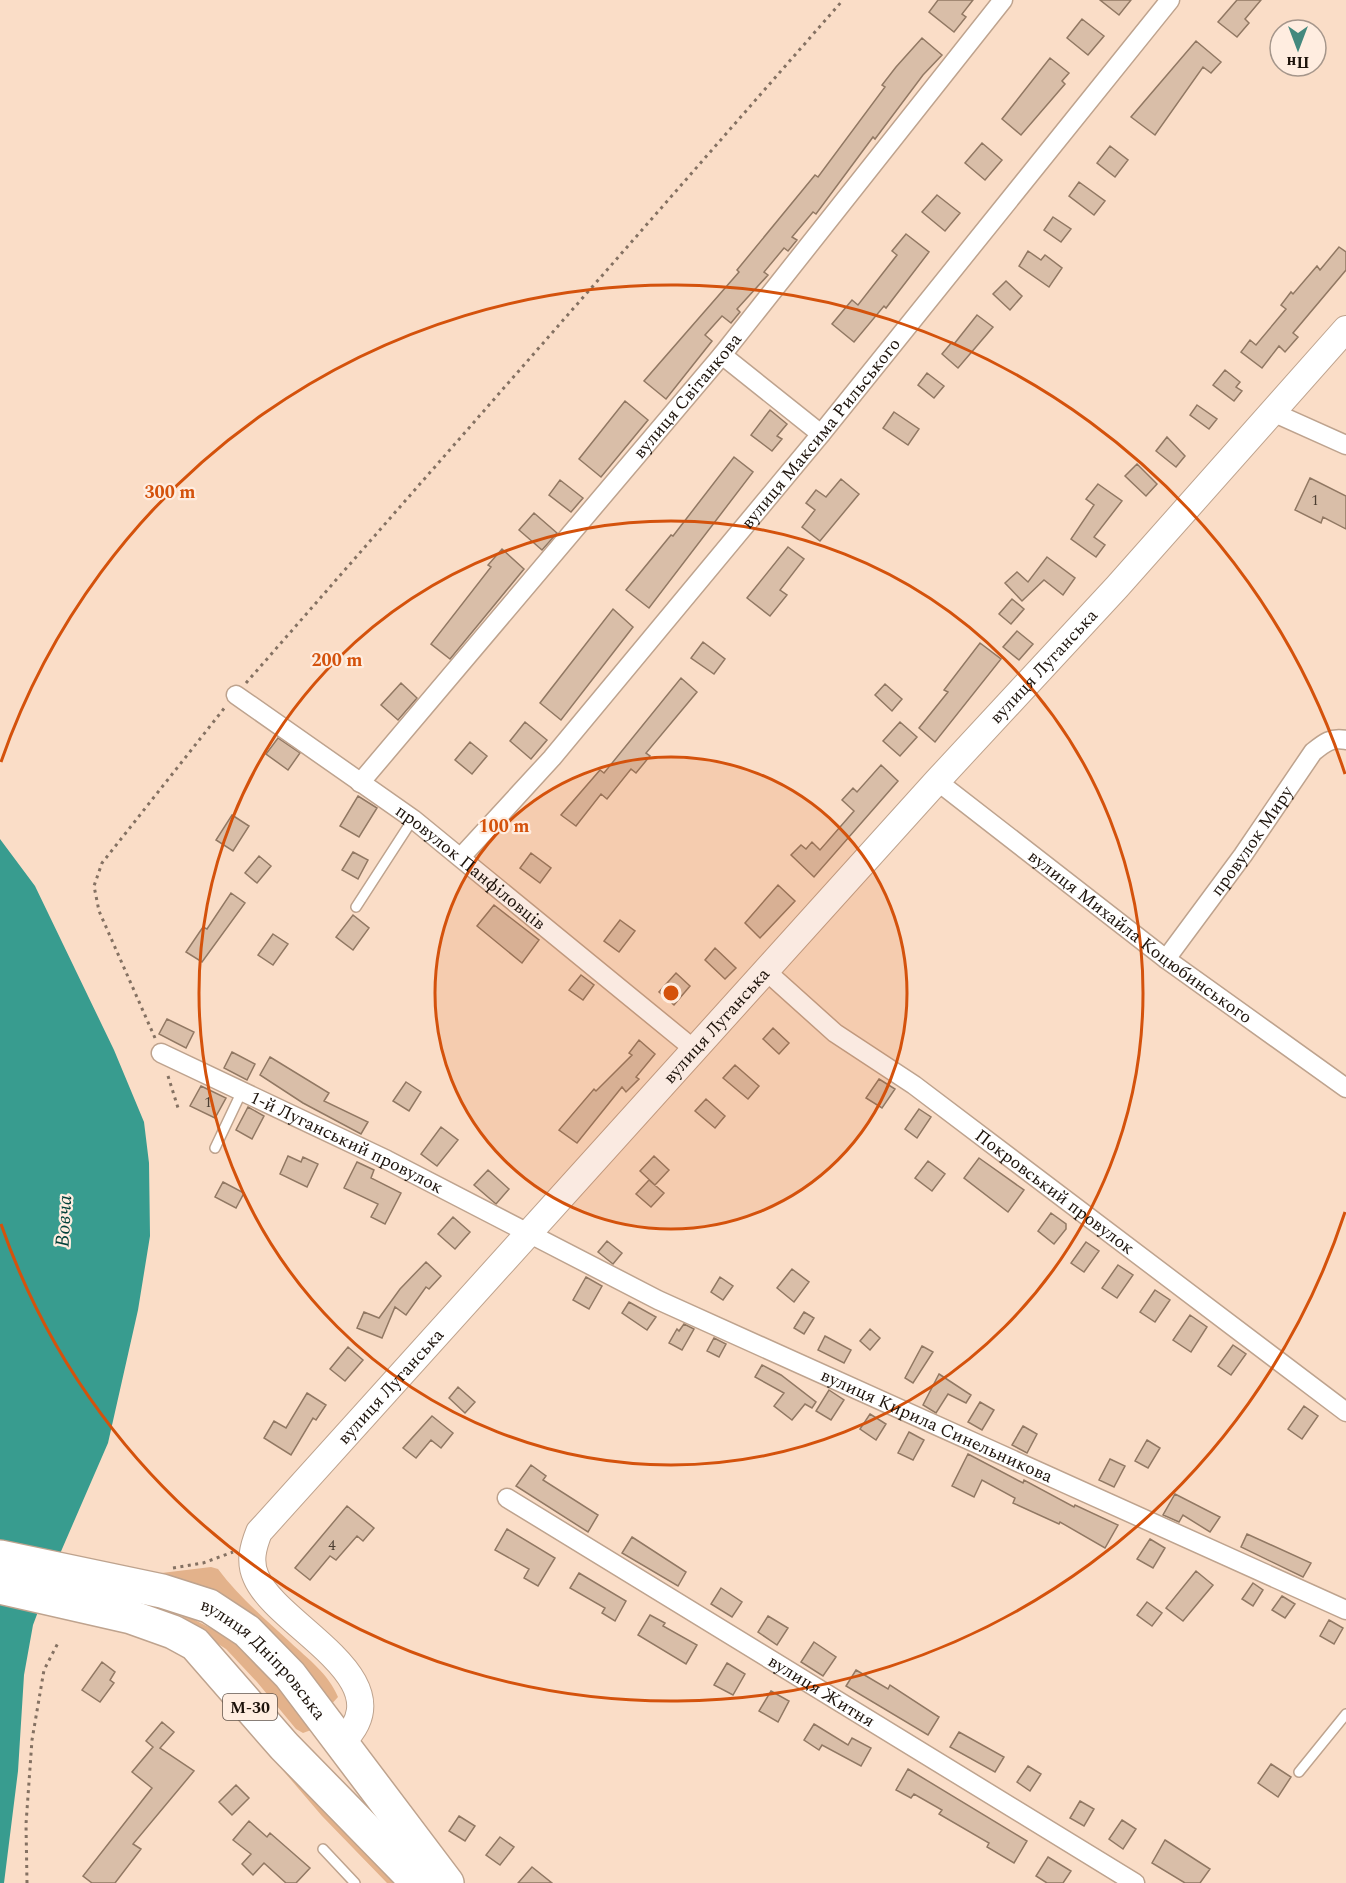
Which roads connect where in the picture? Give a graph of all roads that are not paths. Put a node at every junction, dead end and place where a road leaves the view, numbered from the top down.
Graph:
1 (1003, 0) edge
2 (1170, 0) edge
3 (1346, 329) edge
4 (722, 355) junction
5 (1270, 411) junction
6 (821, 434) junction
7 (1346, 445) edge
8 (236, 695) road end
9 (1346, 740) edge
10 (937, 781) junction
11 (360, 783) junction
12 (413, 819) junction
13 (461, 857) junction
14 (356, 907) dead end
15 (1166, 958) junction
16 (766, 971) junction
17 (695, 1050) junction
18 (161, 1053) road end
19 (1346, 1088) edge
20 (243, 1089) junction
21 (215, 1148) dead end
22 (532, 1233) junction
23 (1346, 1412) edge
24 (507, 1498) dead end
25 (0, 1557) edge
26 (0, 1587) edge
27 (145, 1591) junction
28 (1346, 1610) edge
29 (195, 1644) junction
30 (1346, 1714) edge
31 (343, 1742) junction
32 (1299, 1772) dead end
33 (355, 1820) junction
34 (323, 1849) dead end
35 (355, 1883) edge
36 (418, 1883) edge
37 (447, 1883) edge
38 (1135, 1883) edge

1 - 4 street, вулиця Світанкова
2 - 6 street, вулиця Максима Рильського
3 - 5 main road, вулиця Луганська
4 - 6 street
4 - 11 street, вулиця Світанкова
5 - 7 street
5 - 10 main road, вулиця Луганська
6 - 13 street, вулиця Максима Рильського
8 - 11 street, провулок Панфіловців
9 - 15 street, провулок Миру
10 - 15 street, вулиця Михайла Коцюбинського
10 - 16 main road, вулиця Луганська
11 - 12 street, провулок Панфіловців
12 - 13 street, провулок Панфіловців
12 - 14 lane
13 - 17 street, провулок Панфіловців
15 - 19 street, вулиця Михайла Коцюбинського
16 - 17 main road, вулиця Луганська
16 - 23 street, Покровський провулок
17 - 22 main road, вулиця Луганська
18 - 20 street, 1-й Луганський провулок
20 - 21 lane
20 - 22 street, 1-й Луганський провулок
22 - 28 street, вулиця Кирила Синельникова
22 - 31 main road, вулиця Луганська
24 - 38 street, вулиця Житня
25 - 27 highway, вулиця Дніпровська / М-30
26 - 27 highway, вулиця Дніпровська / М-30
27 - 29 highway, вулиця Дніпровська / М-30
27 - 31 highway, вулиця Дніпровська / М-30
29 - 31 highway
29 - 33 highway, вулиця Дніпровська / М-30
30 - 32 lane
31 - 33 highway
31 - 37 highway, вулиця Дніпровська / М-30
33 - 36 highway, вулиця Дніпровська / М-30
34 - 35 lane

